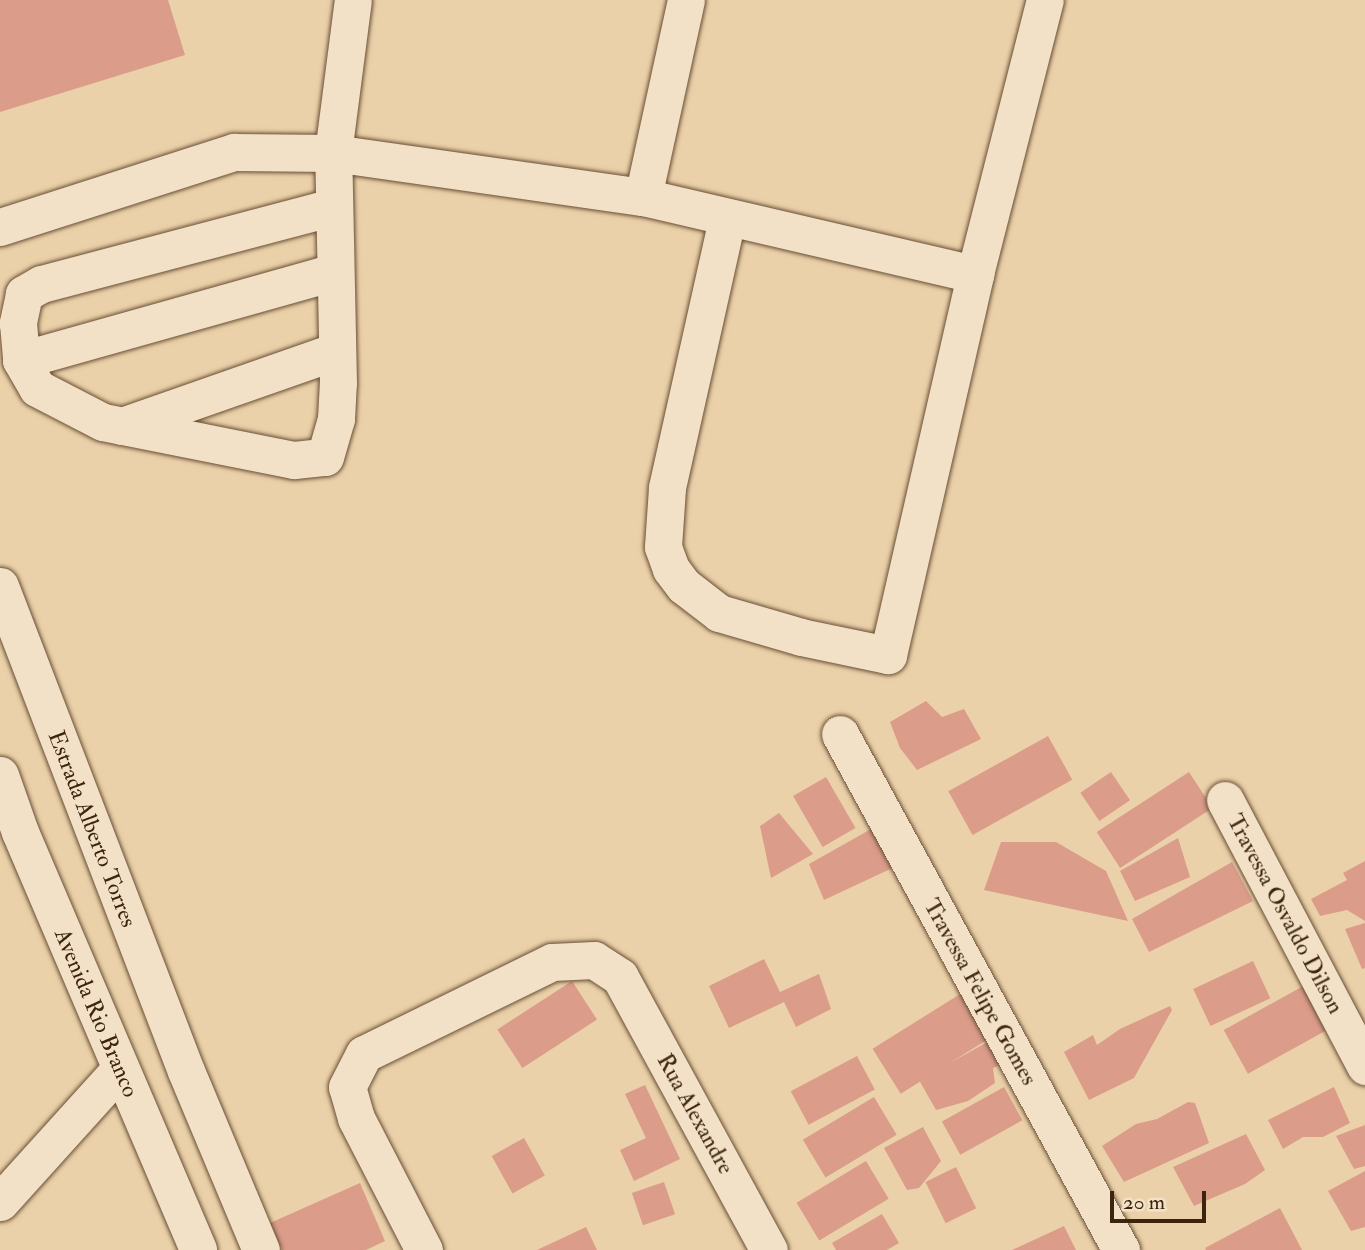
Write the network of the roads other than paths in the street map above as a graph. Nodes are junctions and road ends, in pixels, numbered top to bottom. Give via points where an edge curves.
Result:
1 (353, 0) edge
2 (686, 0) edge
3 (1045, 0) edge
4 (333, 153) junction
5 (643, 197) junction
6 (333, 207) junction
7 (727, 219) junction
8 (0, 227) edge
9 (334, 272) junction
10 (975, 274) junction
11 (336, 351) junction
12 (21, 360) junction
13 (120, 427) junction
14 (0, 586) edge
15 (840, 734) dead end
16 (0, 775) edge
17 (1225, 800) dead end
18 (1365, 1066) edge
19 (120, 1069) junction
20 (0, 1202) edge
21 (198, 1250) edge
22 (261, 1250) edge
23 (424, 1250) edge
24 (769, 1250) edge
25 (1121, 1250) edge

1 - 4 street
2 - 5 street
3 - 10 street
4 - 5 street
4 - 6 street
4 - 8 street via 234,152
5 - 7 street
6 - 9 street
6 - 12 street via 41,285 24,294 18,323
7 - 10 street
7 - 10 street via 667,488 663,547 684,586 719,613 801,637 888,655
9 - 11 street
9 - 12 street
11 - 13 street
11 - 13 street via 336,419 325,457 294,460
12 - 13 street via 37,388 69,408
14 - 22 street, Estrada Alberto Torres via 186,1071
15 - 25 street, Travessa Felipe Gomes
16 - 19 street, Avenida Rio Branco
17 - 18 street, Travessa Osvaldo Dilson
19 - 20 street
19 - 21 street, Avenida Rio Branco
23 - 24 street, Rua Alexandre via 356,1118 347,1087 364,1054 552,961 594,960 620,977

